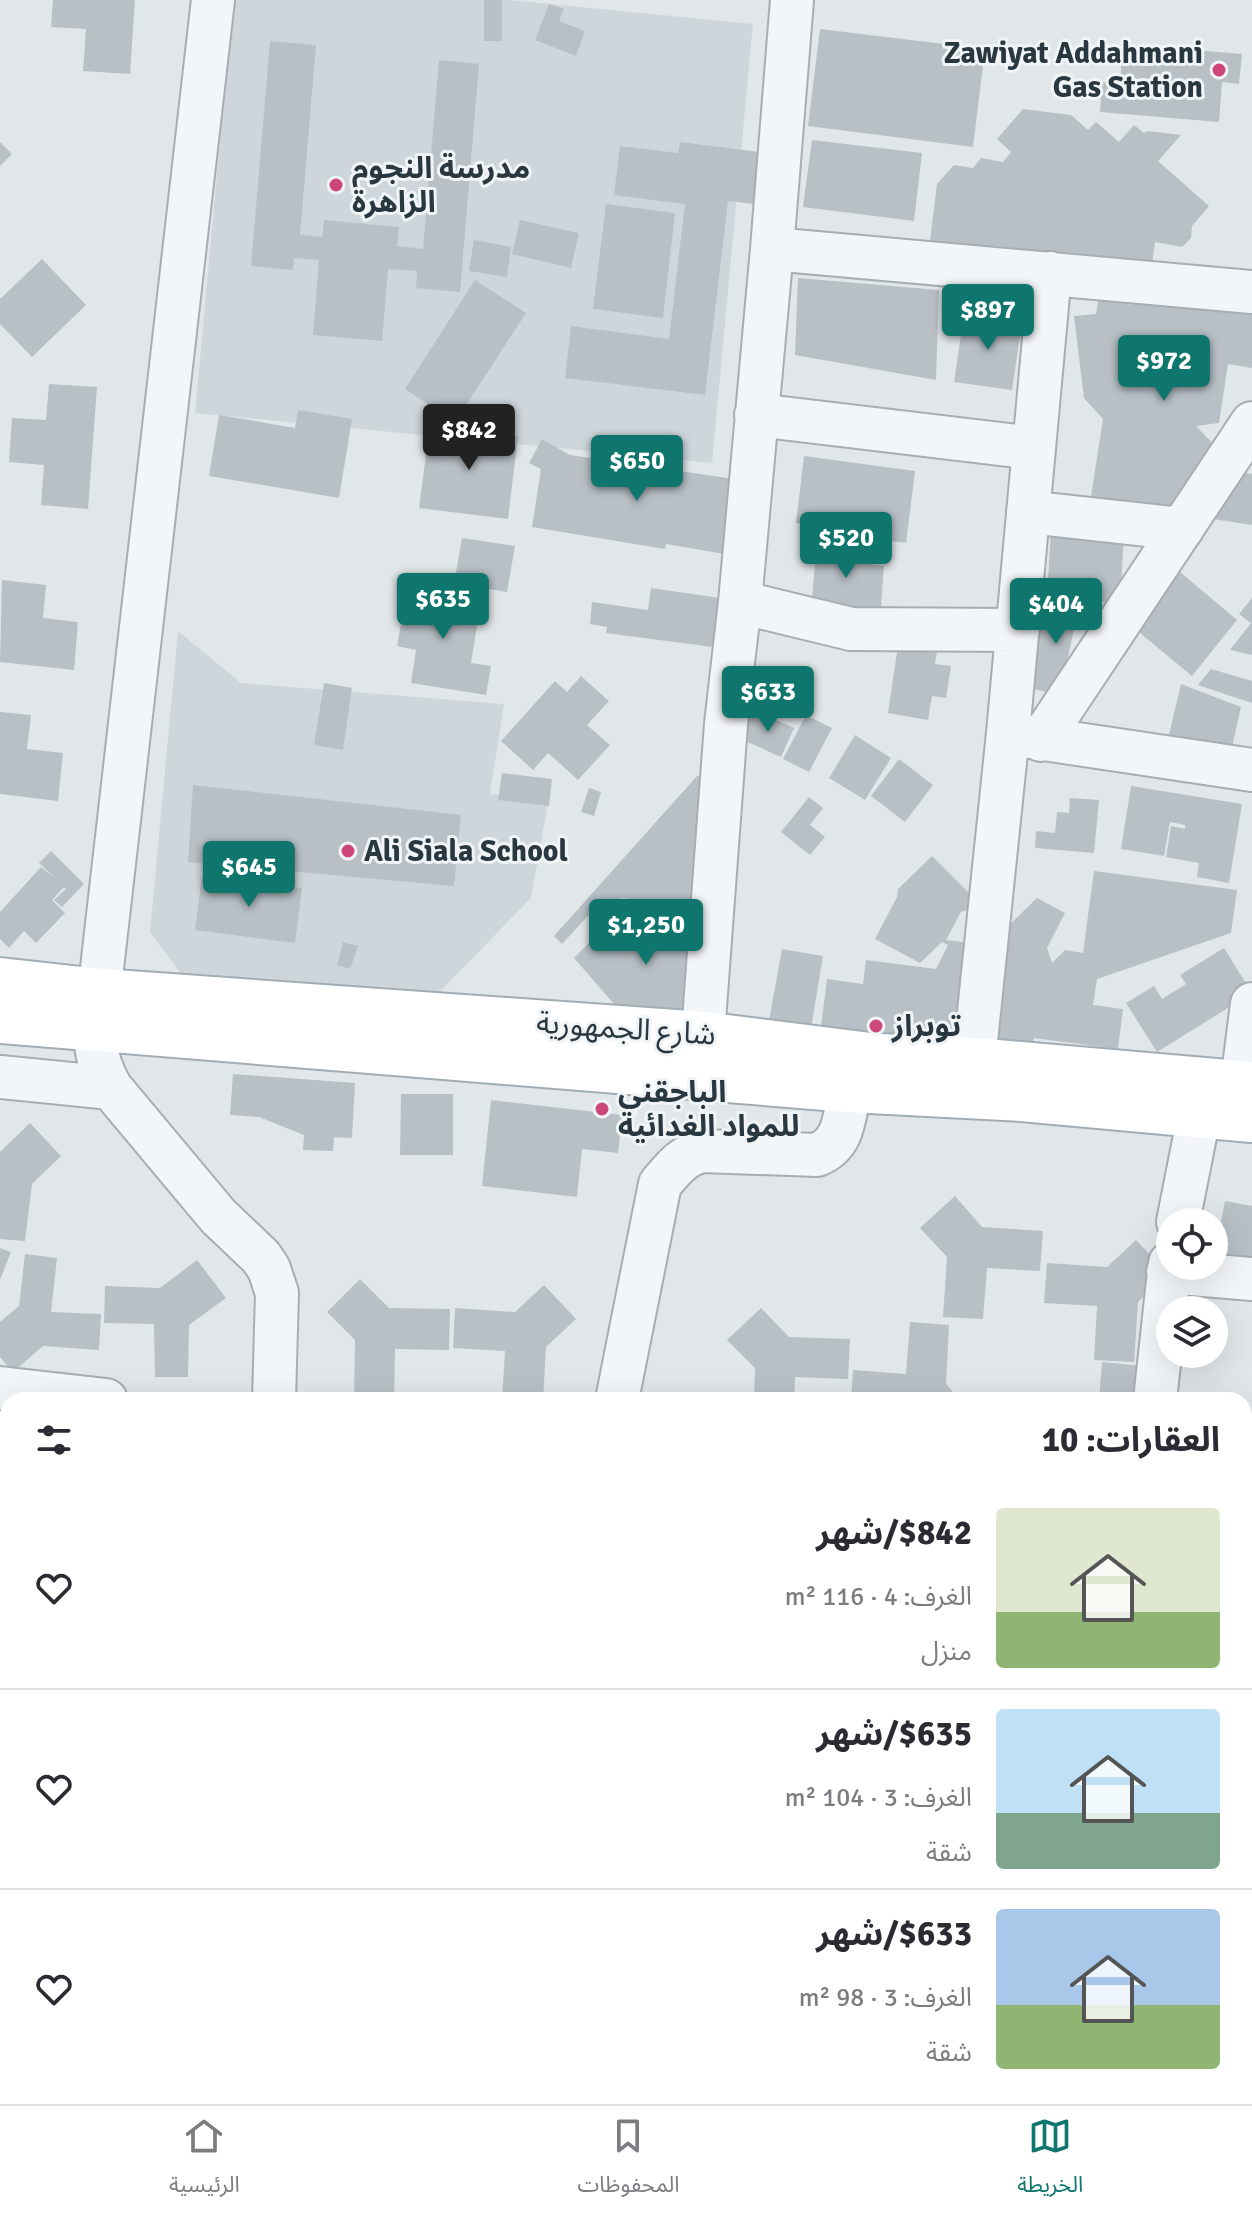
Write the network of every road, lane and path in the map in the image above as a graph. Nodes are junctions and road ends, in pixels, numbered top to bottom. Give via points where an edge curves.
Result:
1 (213, 0) edge
2 (792, 0) edge
3 (772, 249) junction
4 (1050, 273) junction
5 (1252, 292) edge
6 (756, 415) junction
7 (1252, 423) edge
8 (1034, 448) junction
9 (1028, 512) junction
10 (1182, 529) junction
11 (740, 602) junction
12 (1018, 630) junction
13 (1025, 737) junction
14 (1252, 770) edge
15 (0, 980) edge
16 (1252, 1004) edge
17 (97, 1010) junction
18 (0, 1021) edge
19 (703, 1034) junction
20 (974, 1060) junction
21 (0, 1077) edge
22 (111, 1088) junction
23 (850, 1090) junction
24 (1249, 1096) edge
25 (1199, 1116) junction
26 (1181, 1208) edge
27 (1228, 1276) edge
28 (1252, 1279) edge
29 (1168, 1280) edge
30 (0, 1388) edge
31 (35, 1392) edge
32 (274, 1392) edge
33 (619, 1392) edge
34 (1156, 1392) edge

1 - 17 street
2 - 3 street
3 - 4 street
3 - 6 street
4 - 5 street
4 - 8 street
6 - 8 street
6 - 11 street
7 - 10 street
8 - 9 street
9 - 10 street
9 - 12 street
10 - 13 street
11 - 12 street via 851,629
11 - 19 street
12 - 13 street
13 - 14 street
13 - 20 street
15 - 17 main road, شارع الجمهورية
16 - 24 street
17 - 18 main road, شارع الجمهورية
17 - 19 main road, شارع الجمهورية
17 - 22 street via 98,1059
17 - 23 main road, شارع الجمهورية
19 - 20 main road, شارع الجمهورية via 878,1056
20 - 24 main road, شارع الجمهورية
21 - 22 street
22 - 32 street via 269,1269 277,1293
23 - 25 main road, شارع الجمهورية
23 - 33 street via 838,1142 830,1150 817,1155 703,1151 676,1165 660,1184
24 - 25 main road, شارع الجمهورية
25 - 26 street
27 - 28 street
29 - 34 street
30 - 31 street

